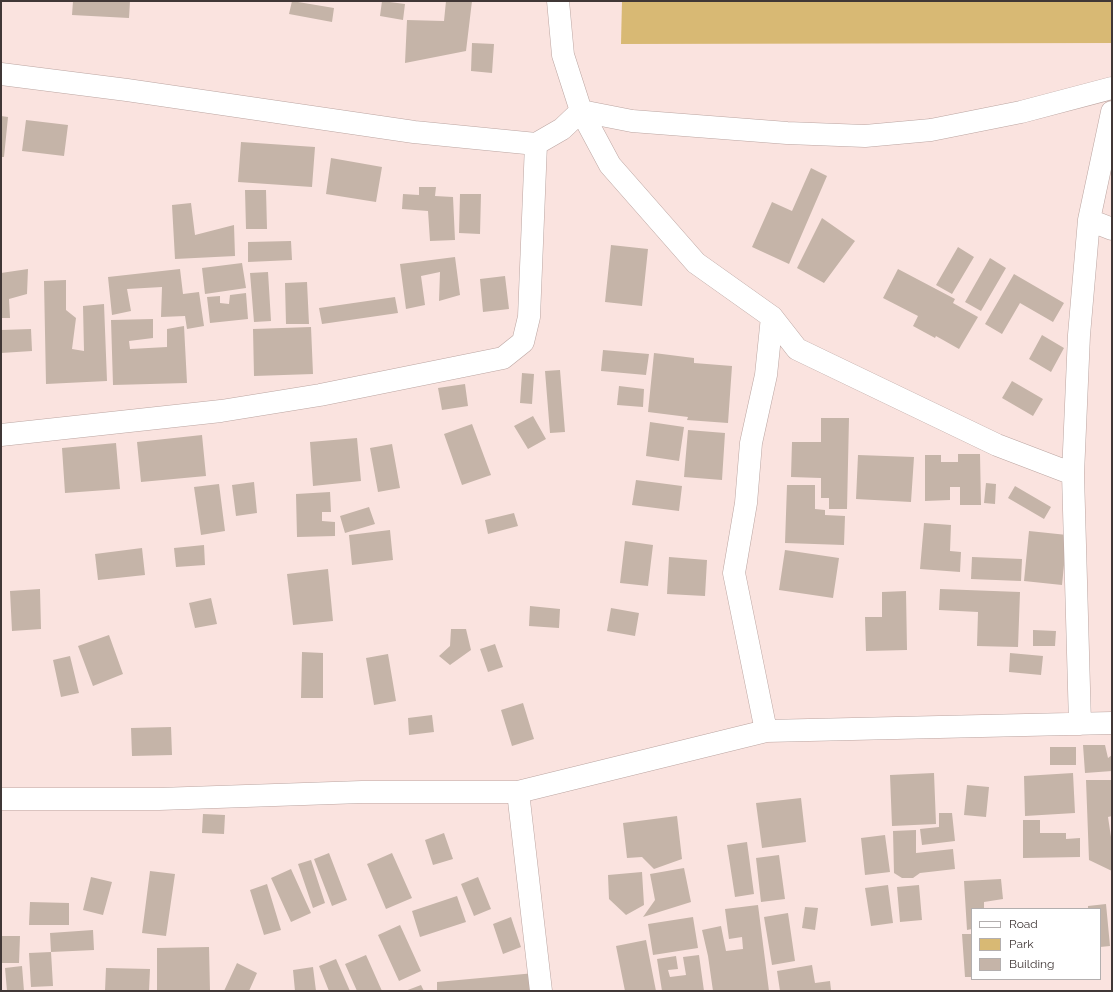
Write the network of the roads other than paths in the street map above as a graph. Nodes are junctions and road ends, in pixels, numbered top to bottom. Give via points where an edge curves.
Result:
1 (558, 1) edge
2 (1, 74) edge
3 (1112, 88) edge
4 (581, 111) junction
5 (1112, 112) edge
6 (536, 144) junction
7 (1089, 220) junction
8 (1112, 229) edge
9 (772, 317) junction
10 (1, 435) edge
11 (1072, 474) junction
12 (1112, 723) edge
13 (1080, 724) junction
14 (766, 730) junction
15 (518, 792) junction
16 (1, 799) edge
17 (541, 991) edge

1 - 4 street via 563,55
2 - 6 street via 414,132
3 - 4 street via 1022,112 931,130 865,136 639,122
4 - 6 street via 562,129
4 - 9 street via 610,165 690,257
5 - 7 street
6 - 10 street via 529,317 523,342 503,358 320,395 221,411
7 - 8 street
7 - 11 street
9 - 11 street via 797,349 997,445
9 - 14 street via 766,375 751,444 746,503 734,573
11 - 13 street
12 - 13 street
13 - 14 street
14 - 15 street
15 - 16 street via 362,792 159,799
15 - 17 street

